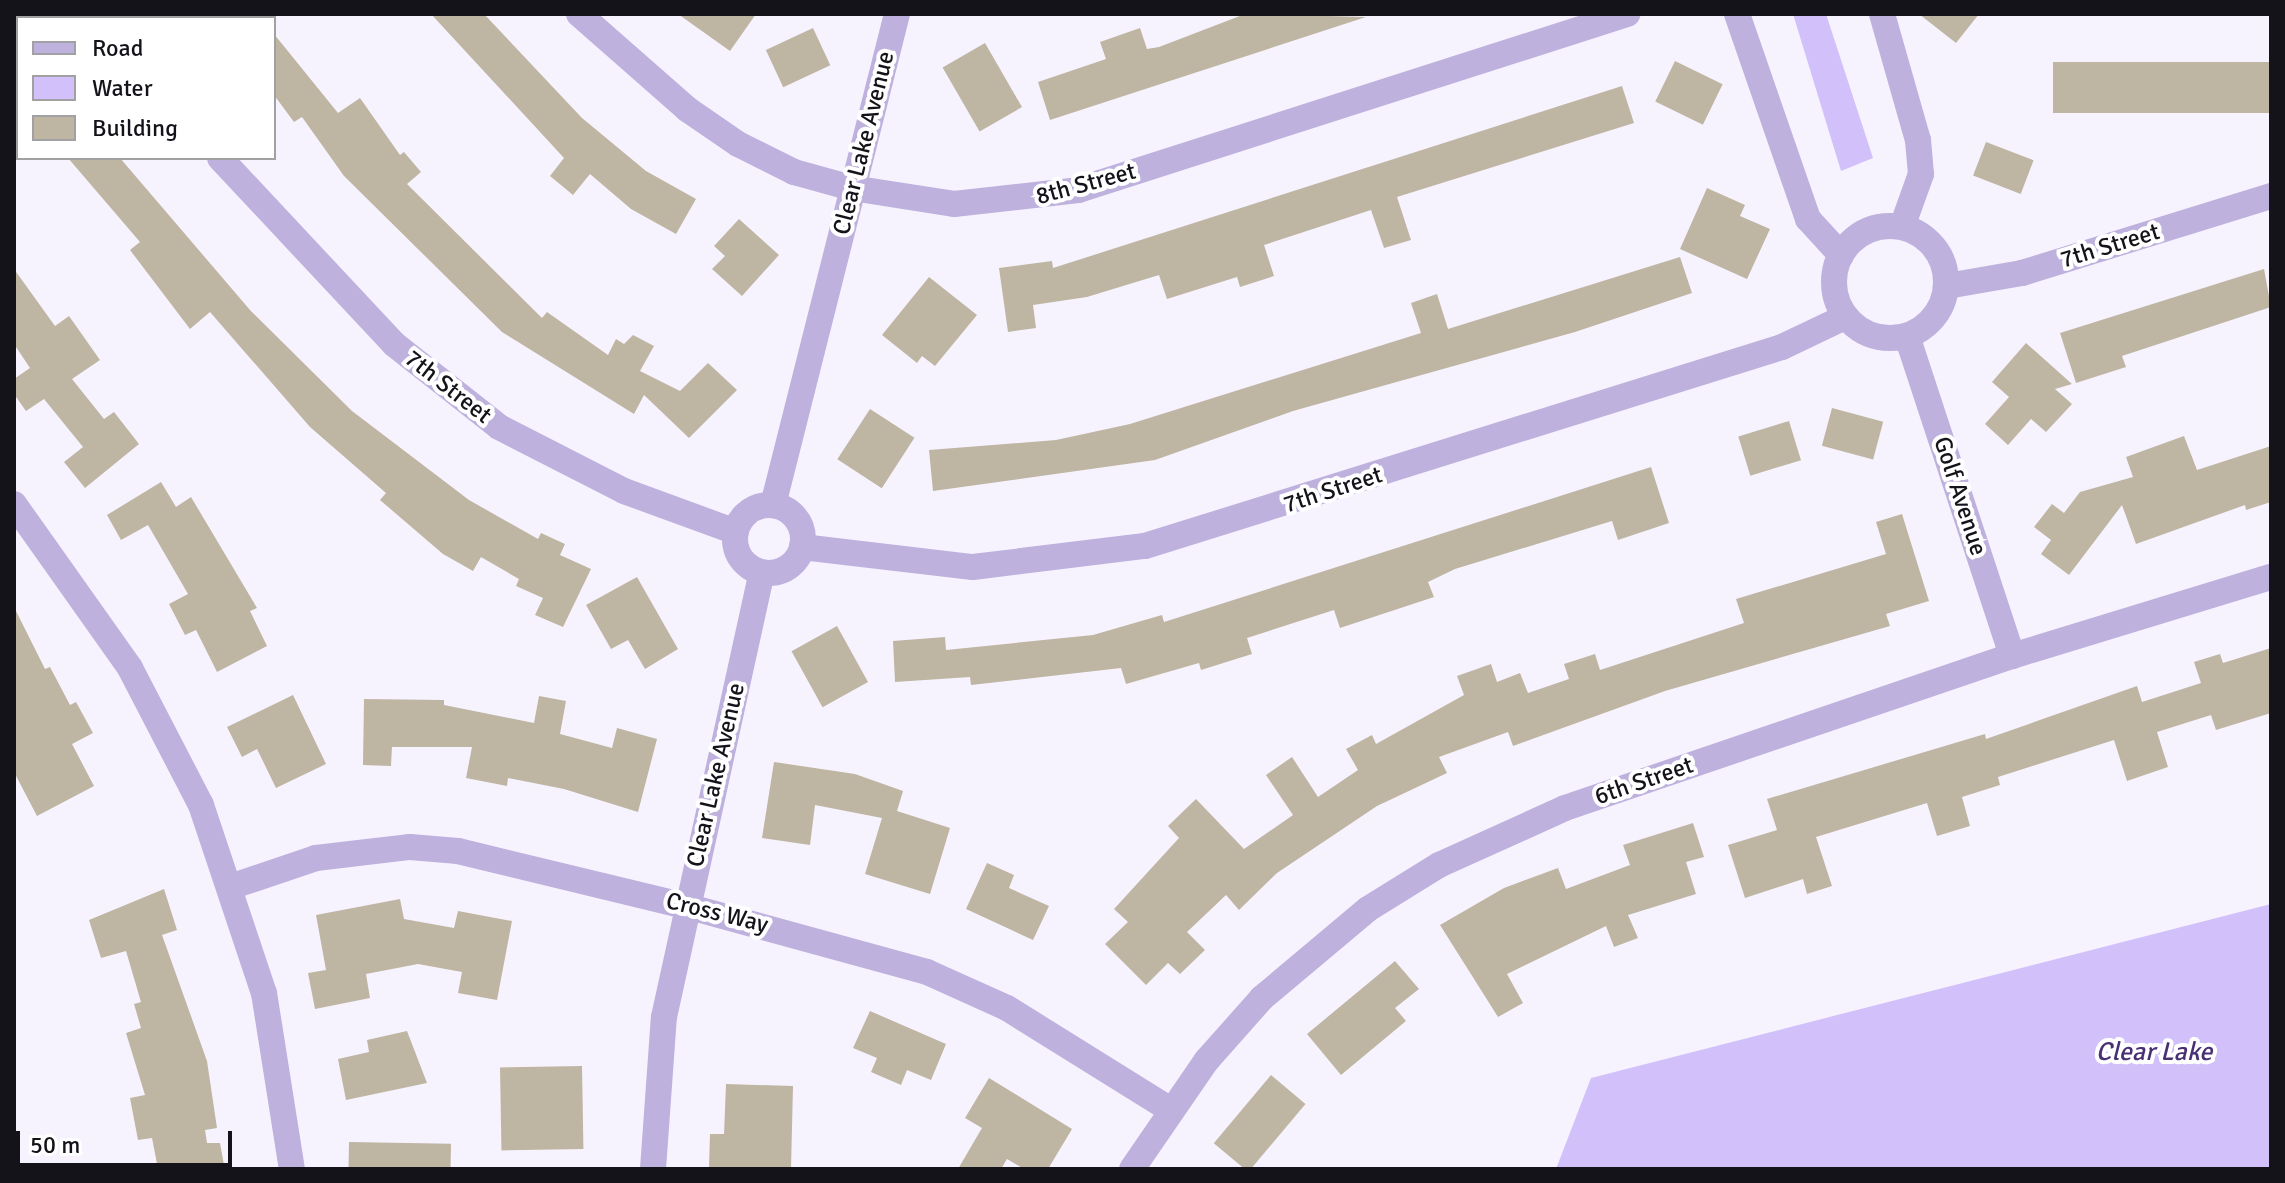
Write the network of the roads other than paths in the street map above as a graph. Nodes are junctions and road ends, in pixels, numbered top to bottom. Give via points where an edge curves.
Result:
1 (579, 14) edge
2 (897, 14) edge
3 (1627, 14) edge
4 (1737, 14) edge
5 (1882, 14) edge
6 (222, 160) edge
7 (852, 188) junction
8 (2271, 196) edge
9 (1902, 227) junction
10 (1841, 255) junction
11 (1947, 286) junction
12 (1845, 317) junction
13 (1907, 336) junction
14 (14, 504) edge
15 (773, 505) junction
16 (736, 532) junction
17 (802, 547) junction
18 (762, 573) junction
19 (2271, 577) edge
20 (2012, 656) junction
21 (233, 886) junction
22 (686, 906) junction
23 (1169, 1109) junction
24 (292, 1169) edge
25 (653, 1169) edge
26 (1132, 1169) edge

1 - 7 street, 8th Street via 687,109 738,144 794,172
2 - 7 street, Clear Lake Avenue
3 - 7 street, 8th Street via 1078,190 954,204
4 - 10 street via 1808,219
5 - 9 street via 1918,140 1921,174
6 - 16 street, 7th Street via 394,344 499,427 624,491
7 - 15 street, Clear Lake Avenue
8 - 11 street, 7th Street via 2022,273
9 - 10 street via 1867,231
9 - 11 street via 1930,242
10 - 12 street via 1834,287
11 - 13 street via 1935,317
12 - 13 street via 1873,336
12 - 17 street, 7th Street via 1782,347 1145,546 973,567
13 - 20 street, Golf Avenue
14 - 21 street via 130,668 178,757
15 - 16 street via 745,515
15 - 17 street via 797,519
16 - 18 street via 744,562
17 - 18 street via 783,571
18 - 22 street, Clear Lake Avenue
19 - 20 street, 6th Street
20 - 23 street, 6th Street via 1565,808 1439,865 1303,960 1207,1060
21 - 22 street, Cross Way via 316,858 410,847 458,851
21 - 24 street via 264,993
22 - 23 street, Cross Way via 927,972 1084,1051
22 - 25 street, Clear Lake Avenue via 664,1017
23 - 26 street, 6th Street

